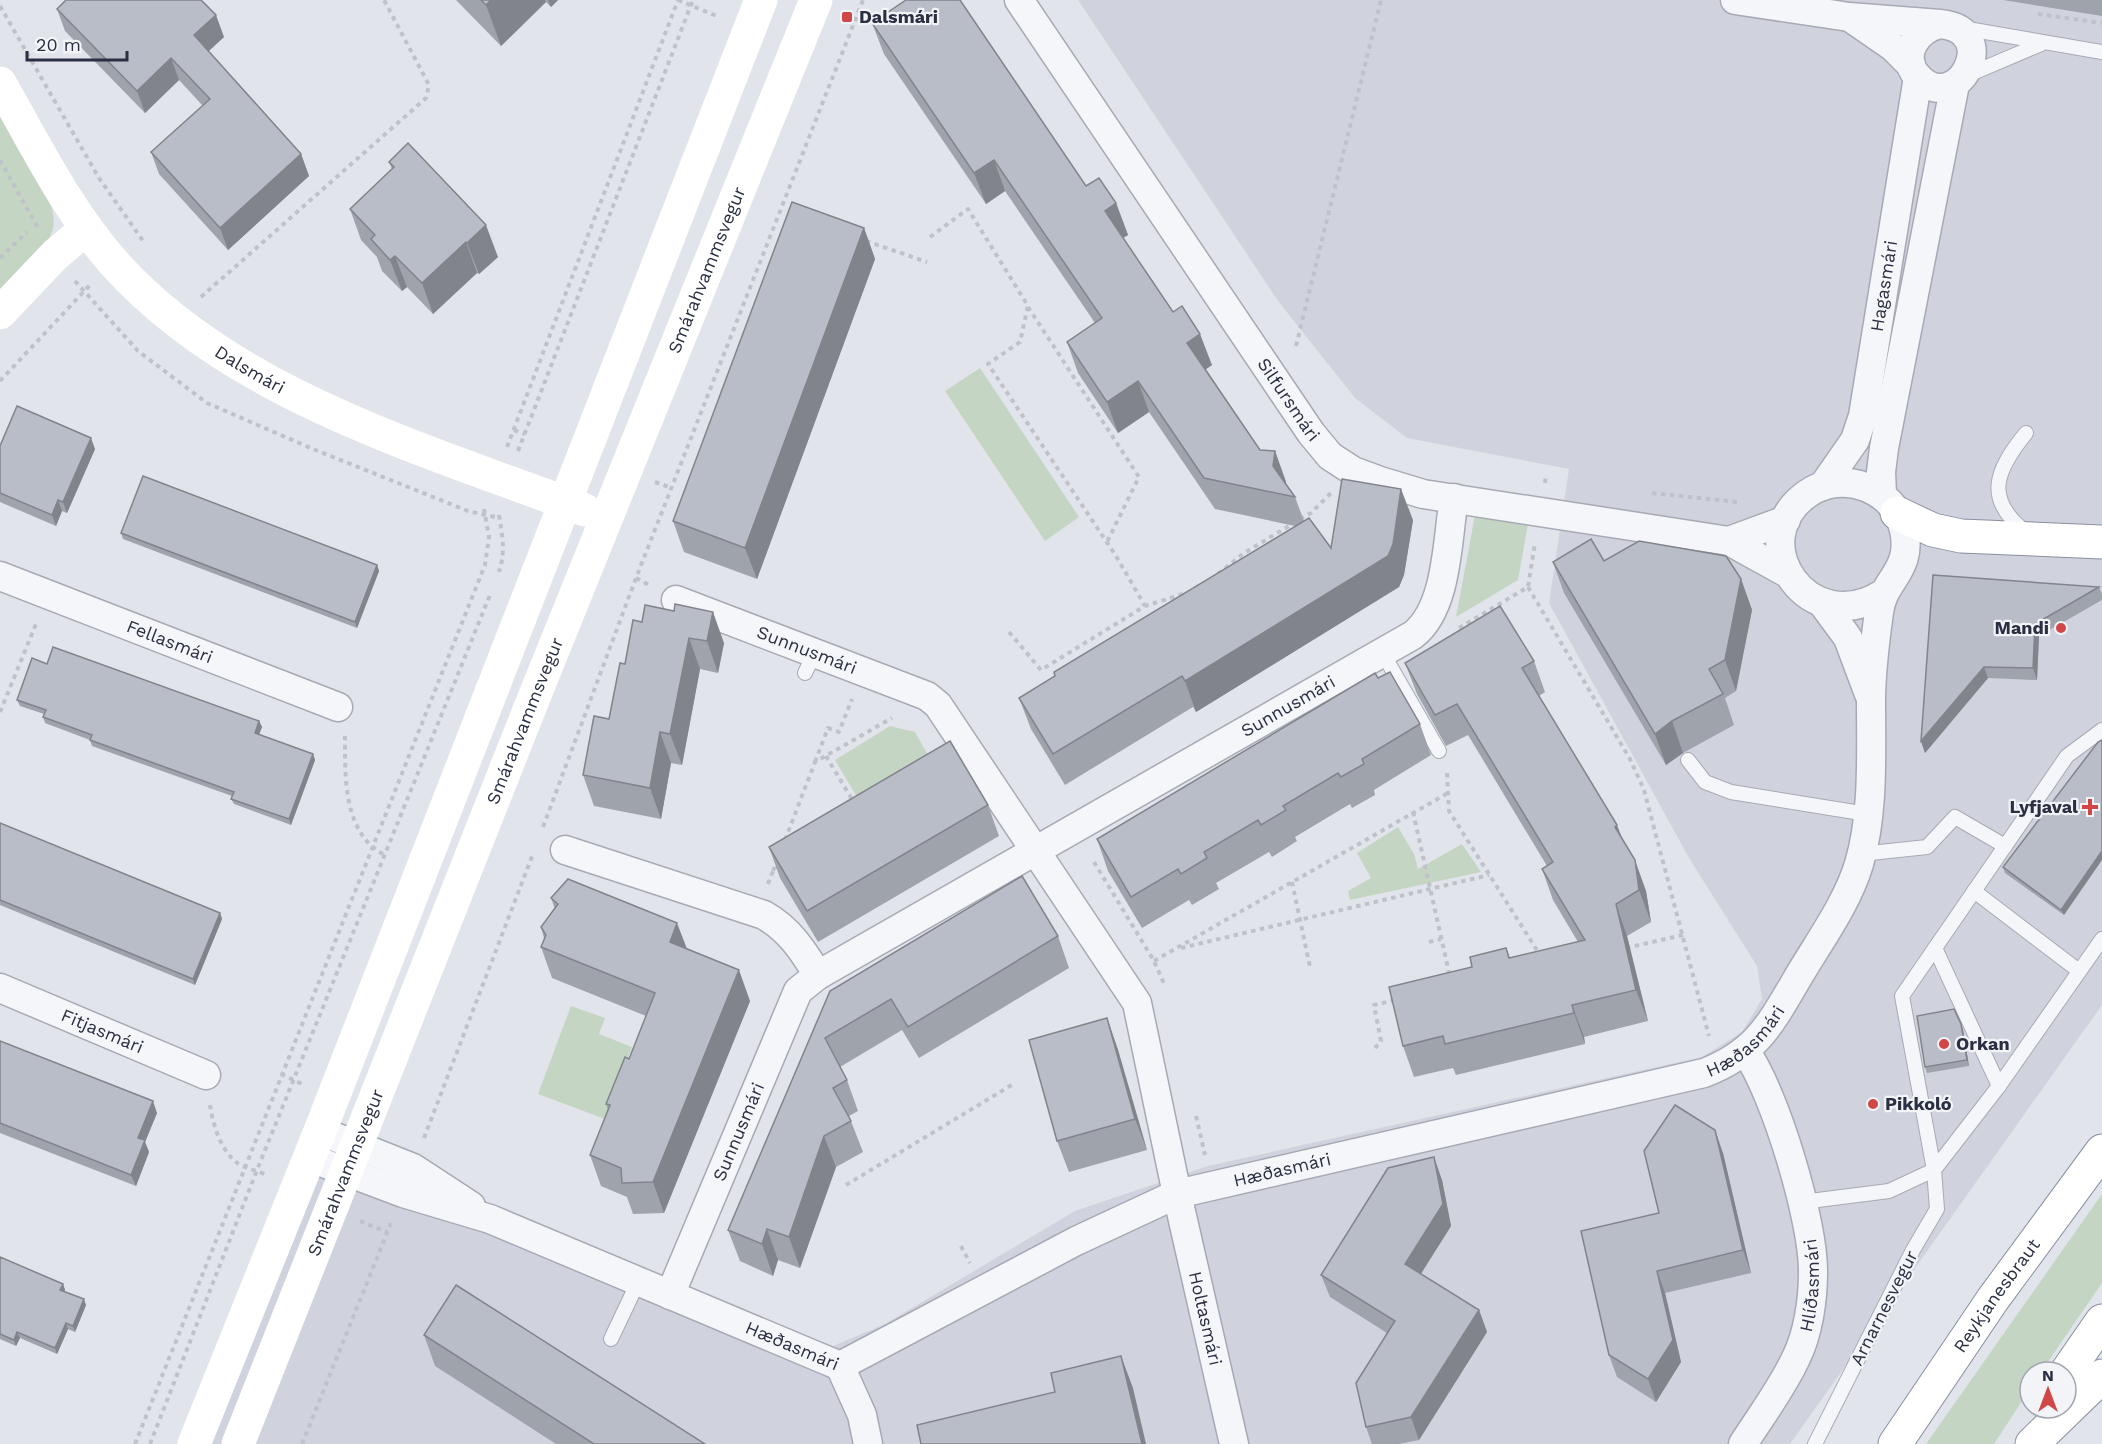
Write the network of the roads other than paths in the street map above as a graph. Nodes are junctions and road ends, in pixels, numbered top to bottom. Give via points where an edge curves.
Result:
1 (761, 0) edge
2 (816, 0) edge
3 (1018, 0) edge
4 (1735, 0) edge
5 (1849, 16) junction
6 (1946, 25) junction
7 (2043, 44) junction
8 (2102, 52) edge
9 (1915, 71) junction
10 (1959, 81) junction
11 (0, 83) edge
12 (87, 228) junction
13 (0, 313) edge
14 (2026, 433) dead end
15 (1822, 486) junction
16 (1454, 498) junction
17 (564, 502) junction
18 (1889, 504) junction
19 (606, 518) junction
20 (1786, 520) junction
21 (2034, 539) junction
22 (1729, 541) junction
23 (2102, 542) edge
24 (1787, 573) junction
25 (0, 576) edge
26 (1884, 593) junction
27 (676, 600) dead end
28 (1823, 604) junction
29 (1382, 652) junction
30 (1871, 698) junction
31 (338, 707) road end
32 (2102, 730) edge
33 (1439, 751) edge
34 (1688, 760) dead end
35 (1867, 814) junction
36 (2005, 846) junction
37 (564, 850) dead end
38 (1036, 850) junction
39 (1861, 854) junction
40 (1974, 891) junction
41 (2102, 939) edge
42 (1935, 948) junction
43 (2079, 971) junction
44 (818, 975) junction
45 (0, 988) edge
46 (1746, 1052) junction
47 (206, 1075) road end
48 (1999, 1086) junction
49 (315, 1145) junction
50 (2102, 1150) edge
51 (352, 1160) junction
52 (1934, 1170) junction
53 (1177, 1194) junction
54 (1802, 1202) junction
55 (638, 1282) junction
56 (670, 1295) junction
57 (2102, 1321) edge
58 (611, 1339) dead end
59 (2075, 1360) edge
60 (840, 1366) junction
61 (2102, 1376) edge
62 (2034, 1420) edge
63 (194, 1444) edge
64 (238, 1444) edge
65 (868, 1444) edge
66 (1234, 1444) edge
67 (1743, 1444) edge
68 (1815, 1444) edge
69 (1895, 1444) edge
70 (2018, 1444) edge
71 (2032, 1444) edge

1 - 17 main road
2 - 19 main road, Smárahvammsvegur
3 - 16 street, Silfursmári via 1330,456 1371,478 1423,494
4 - 5 street
5 - 6 street
5 - 9 street via 1893,47
6 - 7 lane
6 - 9 street, Hagasmári via 1930,26 1916,38 1911,46
6 - 10 street, Hagasmári via 1961,32 1972,49 1972,60
7 - 8 lane
7 - 10 lane via 1994,62
9 - 10 street via 1936,87
9 - 15 street, Hagasmári via 1863,416 1855,441
10 - 18 street, Hagasmári via 1884,448 1881,472
11 - 12 main road, Dalsmári
12 - 13 main road via 55,255
12 - 17 main road, Dalsmári via 115,264 160,308 214,350 281,389
14 - 21 lane via 2009,454 1998,482 1999,501 2010,520
15 - 18 street via 1853,483
15 - 20 street, Hagasmári via 1801,500
16 - 22 street, Silfursmári
16 - 29 street, Sunnusmári via 1433,612 1420,629
17 - 19 main road, Dalsmári
17 - 49 main road
18 - 21 main road via 1933,530 1961,536
18 - 26 street, Hagasmári via 1904,529 1906,546 1903,564
19 - 51 main road, Smárahvammsvegur
20 - 22 street, Silfursmári
20 - 24 street via 1781,537
21 - 23 main road
22 - 24 street, Silfursmári
24 - 28 street via 1802,592
25 - 31 street, Fellasmári
26 - 28 street via 1855,606
26 - 30 street, Hæðasmári
27 - 38 street, Sunnusmári via 809,663 927,696 938,705
28 - 30 street, Hæðasmári via 1848,638
29 - 33 lane
29 - 38 street, Sunnusmári
30 - 35 street, Hæðasmári
32 - 36 lane, Arnarnesvegur via 2067,756
34 - 35 lane via 1705,782 1731,792
35 - 39 street, Hæðasmári
36 - 39 lane via 1956,817 1927,846
36 - 40 lane, Arnarnesvegur
37 - 44 street via 758,913 779,924 796,941
38 - 44 street, Sunnusmári
38 - 53 street, Sunnusmári via 1137,1003
39 - 46 street, Hæðasmári via 1845,896 1771,1023
40 - 42 lane, Arnarnesvegur
40 - 43 lane
41 - 43 lane
42 - 48 lane
42 - 52 lane, Arnarnesvegur via 1902,996
43 - 48 lane
44 - 56 street, Sunnusmári via 798,991
45 - 47 street, Fitjasmári
46 - 53 street, Hæðasmári via 1704,1072
46 - 54 street, Hlíðasmári via 1768,1093
48 - 52 lane
49 - 51 street, Hæðasmári
49 - 63 main road
50 - 69 main road, Reykjanesbraut via 1993,1299
51 - 55 street, Hæðasmári via 413,1168 490,1219
51 - 64 main road, Smárahvammsvegur
52 - 54 lane via 1888,1191
52 - 68 lane, Arnarnesvegur via 1937,1209 1912,1250
53 - 60 street, Hæðasmári via 1076,1241
53 - 66 street, Holtasmári
54 - 67 street, Hlíðasmári via 1813,1272 1808,1319 1797,1357
55 - 56 street, Hæðasmári
55 - 58 lane
56 - 60 street, Hæðasmári
57 - 59 main road
60 - 65 street via 862,1415
61 - 71 main road
62 - 70 main road

